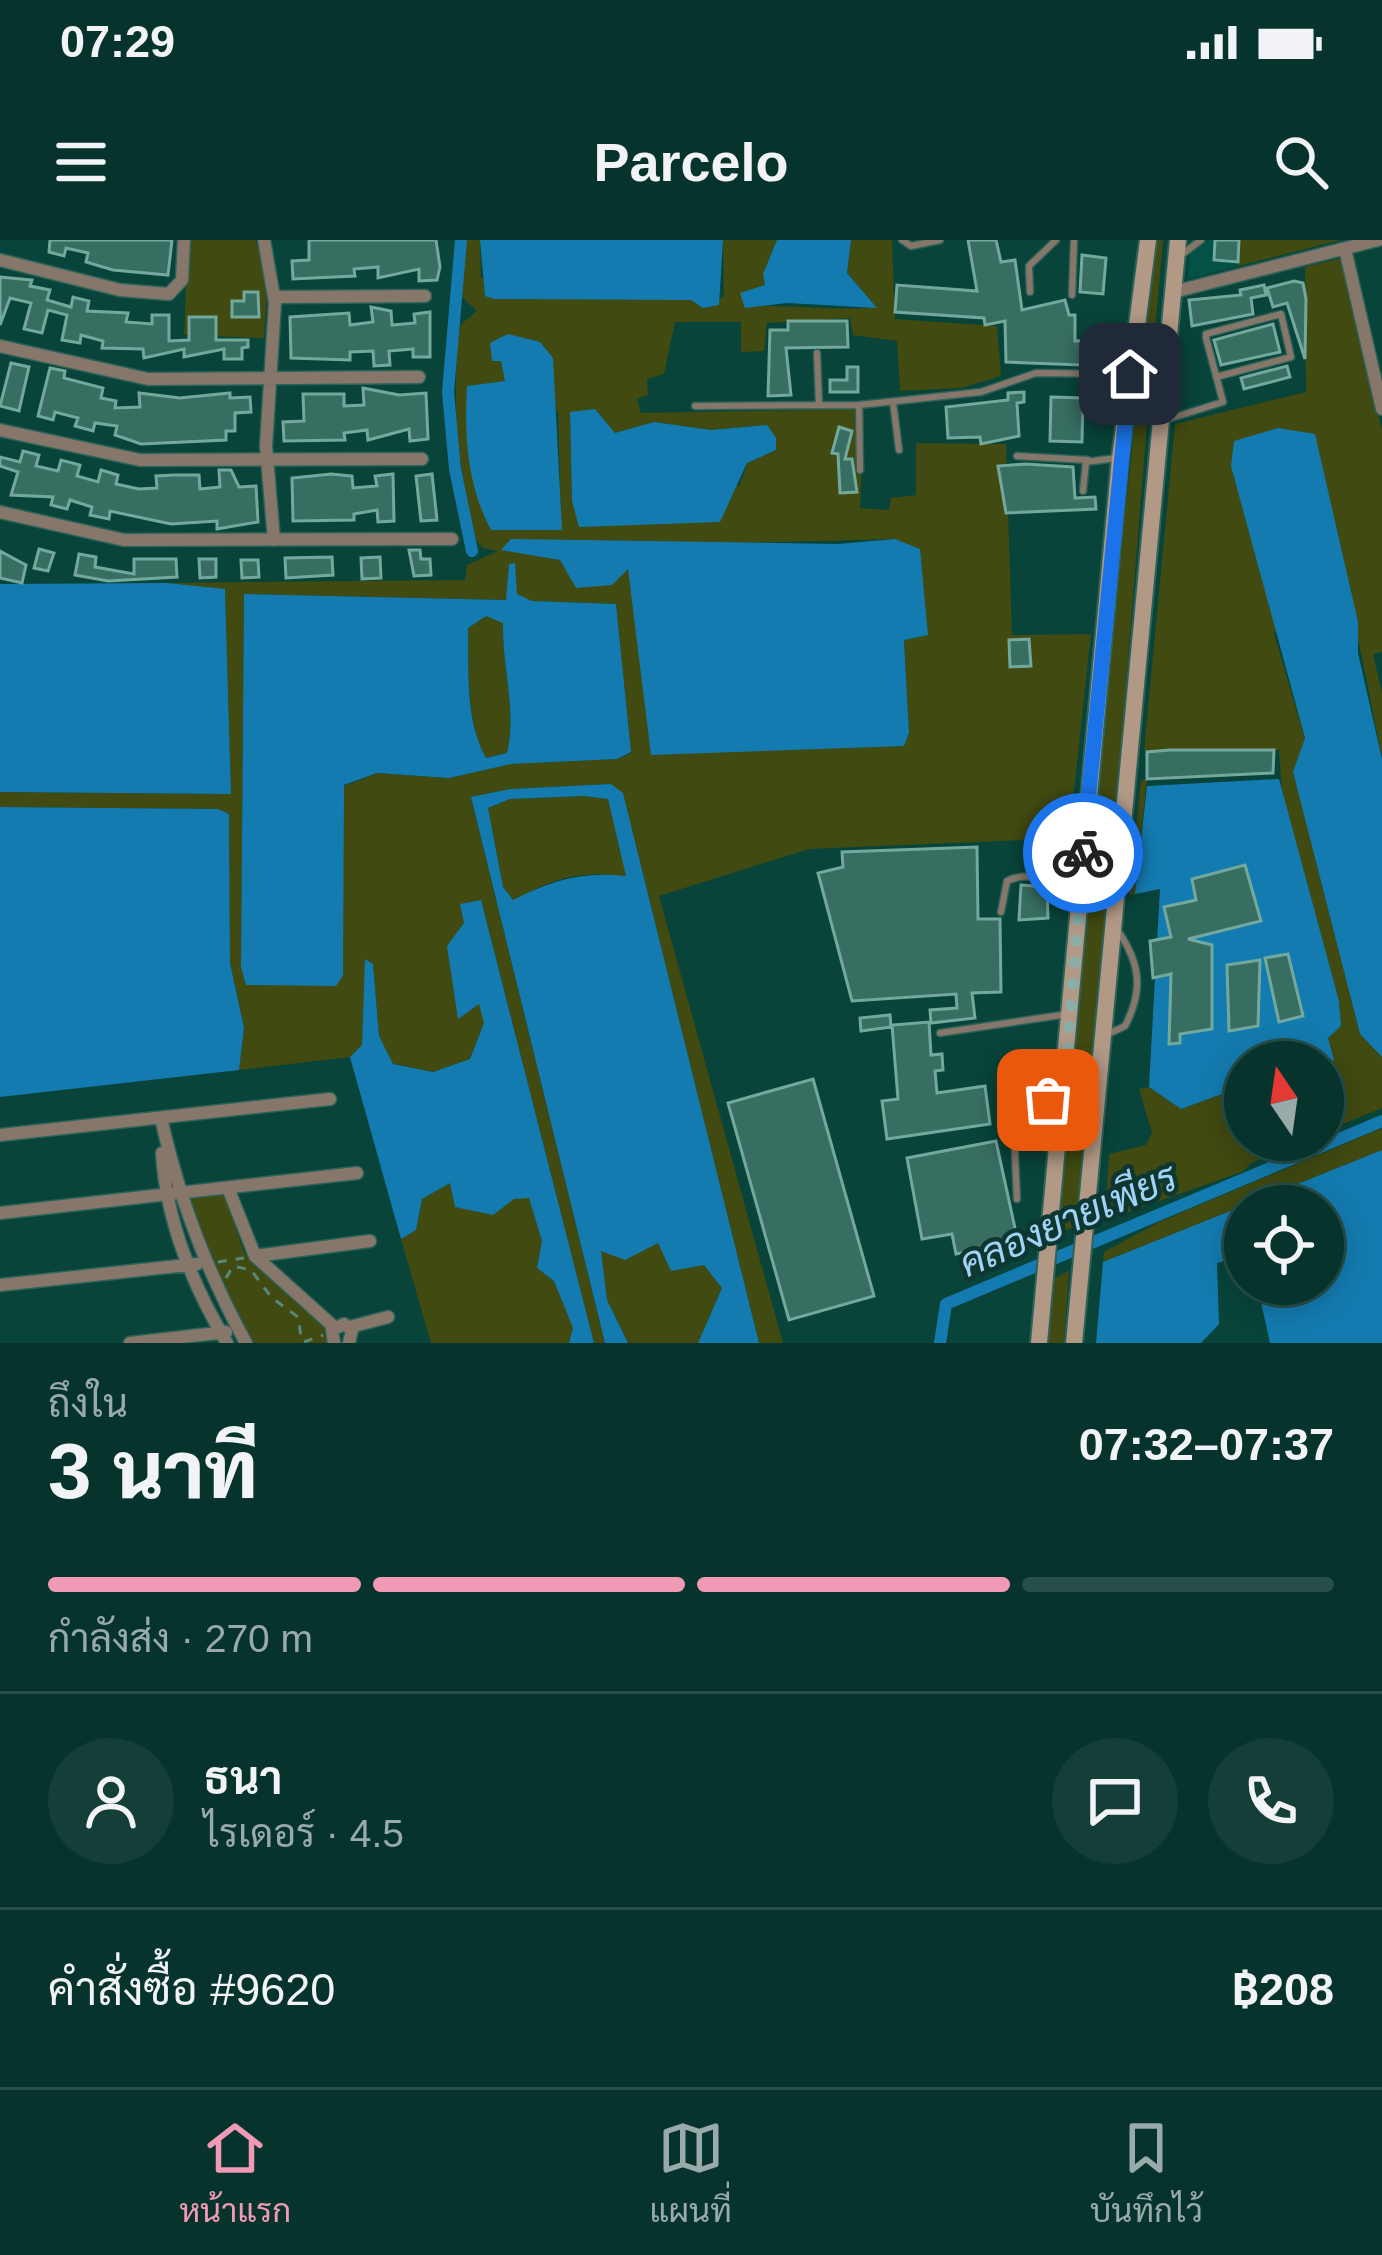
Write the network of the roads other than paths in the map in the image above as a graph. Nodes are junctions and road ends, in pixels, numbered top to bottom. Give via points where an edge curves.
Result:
1 (184, 240) edge
2 (264, 240) edge
3 (902, 240) edge
4 (940, 240) edge
5 (1055, 240) edge
6 (1074, 240) edge
7 (1148, 240) edge
8 (1201, 240) edge
9 (1378, 240) edge
10 (1174, 246) edge
11 (1345, 249) junction
12 (0, 260) edge
13 (1030, 292) dead end
14 (1173, 292) junction
15 (424, 296) dead end
16 (1072, 296) dead end
17 (274, 297) junction
18 (0, 346) edge
19 (817, 352) dead end
20 (1130, 374) junction
21 (419, 377) dead end
22 (1216, 377) junction
23 (270, 378) junction
24 (892, 401) junction
25 (819, 405) junction
26 (859, 405) junction
27 (695, 406) dead end
28 (1382, 409) edge
29 (1161, 421) junction
30 (0, 430) edge
31 (899, 450) dead end
32 (1017, 457) dead end
33 (267, 458) junction
34 (422, 458) dead end
35 (1120, 458) junction
36 (1158, 459) junction
37 (1088, 460) junction
38 (860, 470) dead end
39 (1083, 491) dead end
40 (0, 512) edge
41 (452, 539) dead end
42 (274, 540) junction
43 (1079, 890) junction
44 (1001, 912) dead end
45 (1116, 928) junction
46 (1072, 1014) junction
47 (940, 1033) dead end
48 (1106, 1035) junction
49 (1064, 1097) junction
50 (330, 1099) dead end
51 (160, 1118) junction
52 (0, 1135) edge
53 (357, 1173) dead end
54 (228, 1188) junction
55 (171, 1193) junction
56 (1017, 1199) dead end
57 (0, 1213) edge
58 (370, 1241) dead end
59 (255, 1256) junction
60 (204, 1263) junction
61 (189, 1264) junction
62 (0, 1285) edge
63 (388, 1317) dead end
64 (333, 1335) edge
65 (243, 1337) edge
66 (224, 1338) edge
67 (351, 1339) edge
68 (130, 1343) edge
69 (1039, 1343) edge
70 (1074, 1343) edge

1 - 12 street via 182,280 170,293 120,290
2 - 17 street
3 - 4 lane
5 - 13 lane via 1029,266
6 - 16 lane
7 - 20 main road
8 - 10 lane
9 - 11 street
10 - 14 main road
10 - 36 main road via 1152,410
11 - 14 street
11 - 28 street
14 - 29 main road
15 - 17 street
17 - 23 street
18 - 23 street via 134,378
19 - 25 lane
20 - 24 lane via 1036,374 981,392
20 - 35 main road
21 - 23 street
22 - 22 lane via 1206,334 1281,314 1292,357
22 - 29 lane via 1221,405
23 - 33 street
24 - 26 lane
24 - 31 lane
25 - 26 lane
25 - 27 lane
26 - 38 lane
29 - 36 main road
30 - 33 street via 122,459
32 - 37 lane
33 - 34 street
33 - 42 street
35 - 37 lane
35 - 43 main road
36 - 45 main road
37 - 39 lane
40 - 42 street via 111,539
41 - 42 street
43 - 44 lane via 1013,878
43 - 46 main road
45 - 48 main road
45 - 48 lane via 1137,962 1138,988 1125,1026
46 - 47 lane
46 - 49 main road
48 - 70 main road
49 - 56 lane via 1012,1110
49 - 69 main road
50 - 51 street
51 - 52 street
51 - 55 street
53 - 54 street
54 - 55 street
54 - 59 street
55 - 57 street
55 - 60 street
55 - 61 street
58 - 59 street
59 - 64 street
60 - 61 street
60 - 65 street
61 - 62 street
61 - 66 street
63 - 67 street
64 - 67 street
65 - 66 street
66 - 68 street

